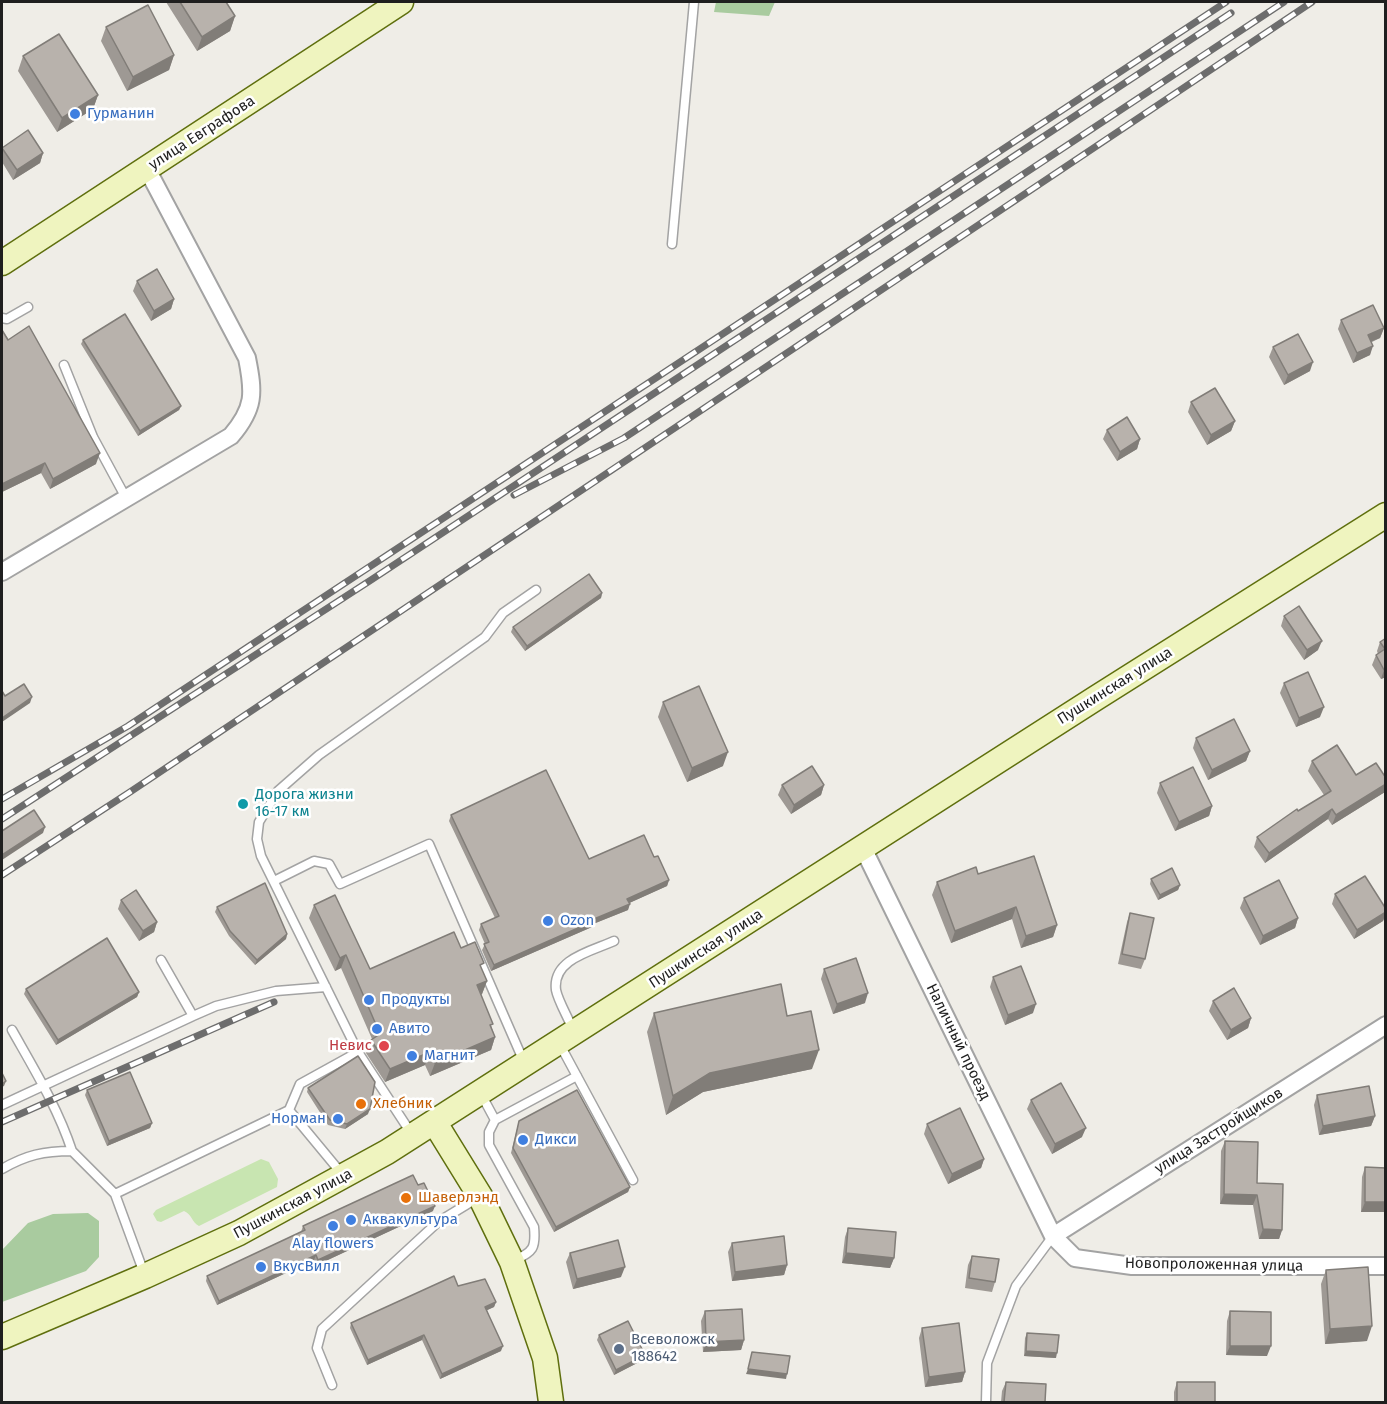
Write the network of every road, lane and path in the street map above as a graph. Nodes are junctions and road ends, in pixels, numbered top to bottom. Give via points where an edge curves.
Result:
1 (401, 2) edge
2 (694, 2) edge
3 (147, 169) junction
4 (672, 244) dead end
5 (2, 263) edge
6 (28, 307) dead end
7 (2, 318) edge
8 (64, 365) dead end
9 (126, 498) junction
10 (1386, 515) edge
11 (2, 572) edge
12 (536, 590) dead end
13 (863, 848) junction
14 (274, 881) junction
15 (614, 941) dead end
16 (161, 960) dead end
17 (326, 987) junction
18 (193, 1016) junction
19 (1386, 1025) edge
20 (12, 1030) dead end
21 (567, 1038) junction
22 (358, 1052) junction
23 (526, 1065) junction
24 (577, 1076) junction
25 (44, 1085) junction
26 (481, 1094) junction
27 (2, 1105) edge
28 (289, 1110) junction
29 (495, 1120) junction
30 (435, 1123) junction
31 (413, 1136) junction
32 (72, 1151) junction
33 (2, 1169) edge
34 (344, 1177) junction
35 (633, 1180) dead end
36 (115, 1194) junction
37 (480, 1196) junction
38 (1053, 1236) junction
39 (512, 1262) junction
40 (1386, 1266) edge
41 (145, 1276) junction
42 (2, 1336) edge
43 (332, 1385) dead end
44 (551, 1402) edge
45 (986, 1402) edge

1 - 3 street, улица Евграфова
2 - 4 lane
3 - 5 street, улица Евграфова
3 - 9 street via 247,358 251,399 245,420 231,436
6 - 7 lane
8 - 9 lane via 93,437
9 - 11 street
10 - 13 street, Пушкинская улица
12 - 14 lane via 502,614 484,637 319,754 278,791 259,822 257,839
13 - 21 street, Пушкинская улица
13 - 38 street, Наличный проезд
14 - 17 lane
14 - 23 lane via 314,861 329,864 340,884 429,844
15 - 21 lane via 567,962 558,974 556,990
16 - 18 lane
17 - 18 lane via 276,991
17 - 22 lane
18 - 25 lane
19 - 38 street, улица Застройщиков
20 - 25 lane
21 - 23 street, Пушкинская улица
21 - 24 lane
22 - 28 lane via 300,1084
22 - 31 lane
23 - 26 street, Пушкинская улица
24 - 29 lane
24 - 35 lane
25 - 27 lane
25 - 32 lane
26 - 29 lane
26 - 30 street, Пушкинская улица
28 - 34 lane
28 - 36 lane
29 - 39 lane via 489,1132 489,1145 534,1227 536,1242 529,1254
30 - 31 street, Пушкинская улица
30 - 37 street
31 - 34 street, Пушкинская улица
32 - 33 lane via 46,1151
32 - 36 lane
34 - 41 street, Пушкинская улица via 239,1233
36 - 41 lane
37 - 39 street
37 - 43 lane via 438,1222 322,1329 317,1348
38 - 40 street, Новопроложенная улица via 1075,1258 1132,1266
38 - 45 lane via 1016,1286 987,1363
39 - 44 street via 545,1358
41 - 42 street, Пушкинская улица

